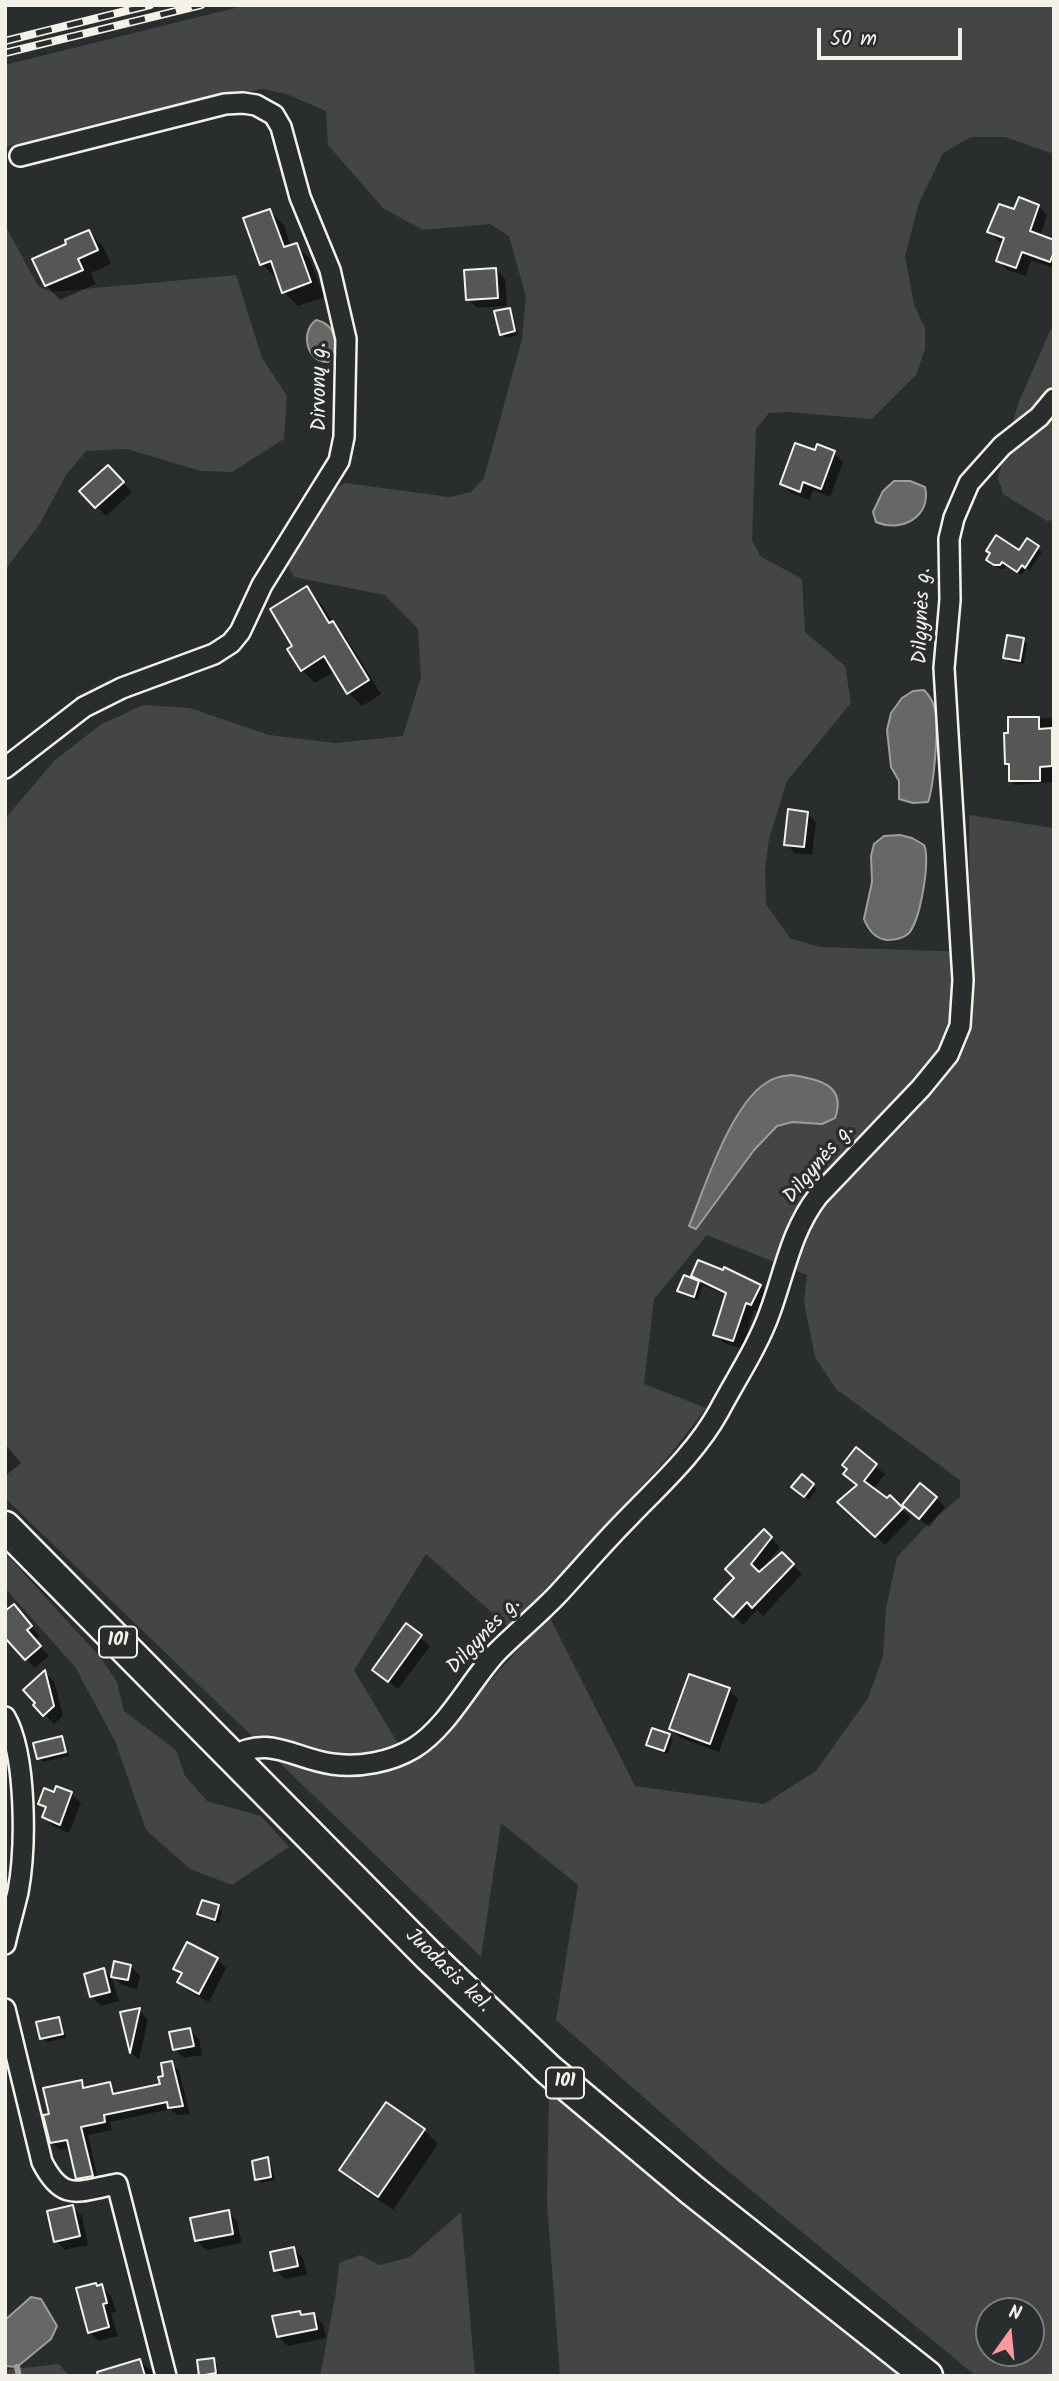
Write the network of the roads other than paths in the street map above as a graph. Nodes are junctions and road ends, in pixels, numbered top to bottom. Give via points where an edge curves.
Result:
1 (20, 156) dead end
2 (1054, 399) edge
3 (5, 768) edge
4 (5, 1527) edge
5 (5, 1717) edge
6 (231, 1757) junction
7 (5, 1944) edge
8 (5, 2009) edge
9 (166, 2376) edge
10 (927, 2376) edge

1 - 3 street, Dirvonų g. via 225,104 256,105 275,115 300,197 330,270 346,339 346,391 339,461 231,643 84,706
2 - 6 street, Dilgynės g. via 969,483 949,539 944,668 963,980 960,1026 948,1055 804,1214 755,1345 717,1414 678,1467 497,1653 433,1732 395,1758 366,1763 333,1764 264,1746 246,1748
4 - 6 main road, Juodasis kel. / 101
5 - 7 street via 17,1748 22,1813 18,1891
6 - 10 main road, Juodasis kel. / 101 via 549,2070
8 - 9 street via 42,2162 51,2180 59,2188 76,2192 117,2183

